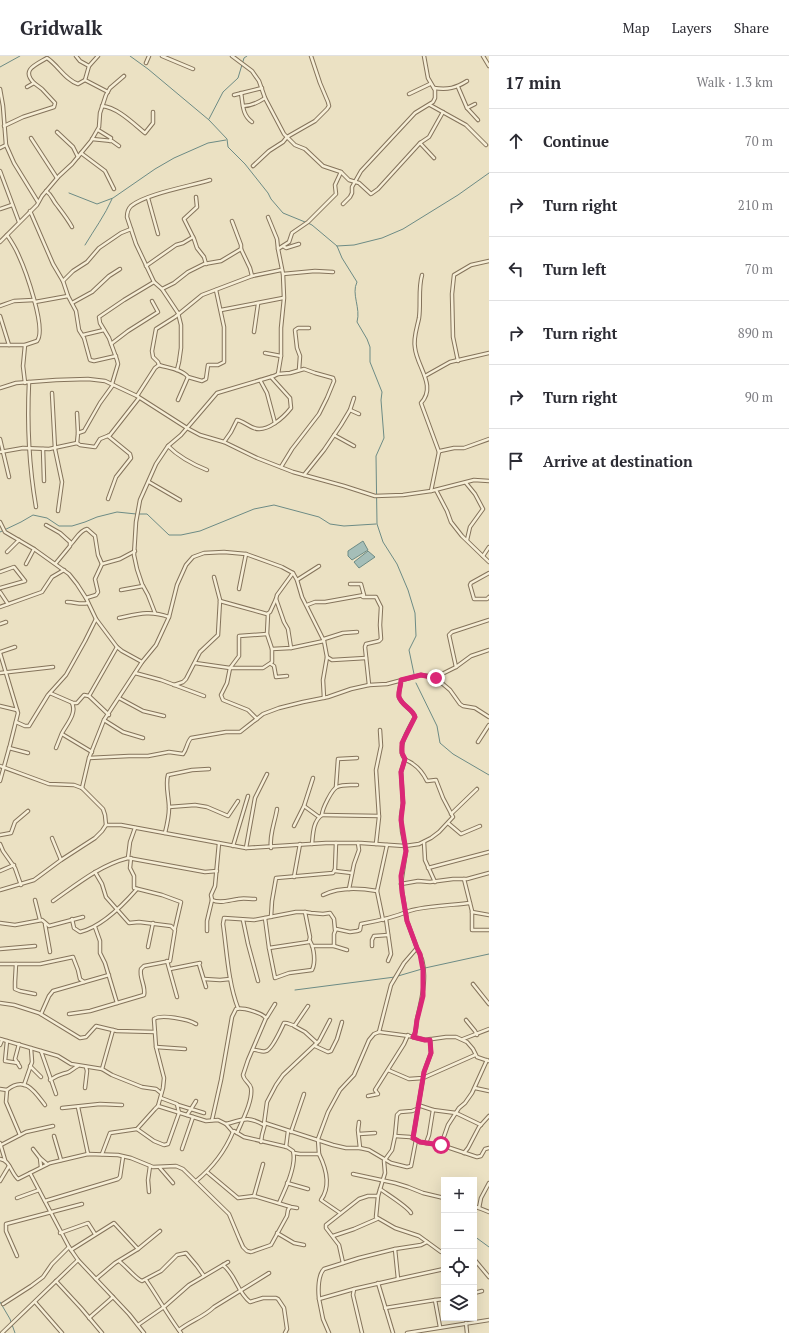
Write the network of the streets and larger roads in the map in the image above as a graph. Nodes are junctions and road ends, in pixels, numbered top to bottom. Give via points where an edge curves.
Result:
1 (76, 56) edge
2 (98, 56) edge
3 (149, 56) edge
4 (162, 56) edge
5 (232, 56) edge
6 (311, 56) edge
7 (424, 56) edge
8 (483, 56) edge
9 (146, 63) dead end
10 (89, 66) junction
11 (489, 66) edge
12 (193, 69) dead end
13 (124, 76) dead end
14 (85, 80) junction
15 (467, 81) dead end
16 (34, 83) junction
17 (430, 84) junction
18 (27, 86) dead end
19 (458, 87) junction
20 (262, 88) junction
21 (434, 88) junction
22 (0, 89) edge
23 (108, 92) junction
24 (241, 93) junction
25 (409, 94) dead end
26 (234, 95) dead end
27 (265, 98) junction
28 (476, 104) dead end
29 (430, 105) junction
30 (102, 106) junction
31 (243, 106) junction
32 (467, 108) junction
33 (153, 112) dead end
34 (443, 112) junction
35 (478, 120) dead end
36 (2, 121) edge
37 (252, 122) dead end
38 (4, 126) junction
39 (98, 130) junction
40 (57, 132) dead end
41 (287, 137) junction
42 (31, 138) dead end
43 (92, 140) junction
44 (110, 141) junction
45 (420, 143) junction
46 (6, 145) junction
47 (486, 145) dead end
48 (119, 146) dead end
49 (0, 148) edge
50 (81, 153) junction
51 (78, 157) junction
52 (434, 158) dead end
53 (253, 166) dead end
54 (0, 171) edge
55 (341, 172) junction
56 (57, 178) junction
57 (210, 180) dead end
58 (356, 181) junction
59 (114, 189) dead end
60 (46, 191) junction
61 (196, 197) dead end
62 (148, 198) junction
63 (39, 202) junction
64 (343, 204) dead end
65 (12, 205) junction
66 (0, 209) edge
67 (30, 211) junction
68 (268, 217) dead end
69 (232, 221) dead end
70 (19, 222) junction
71 (72, 227) dead end
72 (131, 230) junction
73 (158, 234) dead end
74 (7, 235) junction
75 (193, 237) junction
76 (0, 242) edge
77 (299, 244) dead end
78 (283, 246) junction
79 (241, 249) junction
80 (278, 249) junction
81 (489, 261) edge
82 (206, 264) junction
83 (146, 266) junction
84 (120, 269) dead end
85 (281, 270) junction
86 (333, 272) dead end
87 (283, 274) junction
88 (422, 275) dead end
89 (252, 276) junction
90 (63, 281) junction
91 (154, 282) junction
92 (162, 289) junction
93 (216, 290) junction
94 (68, 296) junction
95 (284, 298) junction
96 (34, 301) junction
97 (152, 301) dead end
98 (72, 303) junction
99 (258, 304) junction
100 (0, 306) edge
101 (221, 310) junction
102 (178, 313) junction
103 (0, 316) edge
104 (309, 328) dead end
105 (104, 330) junction
106 (254, 332) dead end
107 (83, 335) junction
108 (111, 344) junction
109 (0, 345) edge
110 (9, 345) junction
111 (25, 345) junction
112 (265, 352) dead end
113 (489, 353) edge
114 (116, 356) junction
115 (281, 356) junction
116 (458, 361) junction
117 (159, 365) junction
118 (177, 370) junction
119 (299, 370) junction
120 (278, 374) junction
121 (425, 376) junction
122 (188, 377) junction
123 (271, 377) junction
124 (260, 380) junction
125 (29, 382) junction
126 (25, 383) junction
127 (112, 385) junction
128 (0, 388) edge
129 (52, 393) dead end
130 (138, 397) junction
131 (354, 398) dead end
132 (178, 400) dead end
133 (350, 410) junction
134 (77, 413) dead end
135 (359, 414) dead end
136 (275, 423) junction
137 (187, 428) junction
138 (78, 433) junction
139 (334, 435) junction
140 (108, 436) junction
141 (0, 439) edge
142 (489, 439) edge
143 (224, 442) junction
144 (77, 443) junction
145 (168, 446) junction
146 (354, 446) dead end
147 (29, 448) junction
148 (42, 449) junction
149 (55, 449) junction
150 (1, 452) edge
151 (439, 452) junction
152 (281, 467) junction
153 (207, 470) dead end
154 (304, 475) junction
155 (9, 478) dead end
156 (44, 481) dead end
157 (489, 481) edge
158 (149, 482) junction
159 (466, 483) junction
160 (431, 490) junction
161 (435, 490) junction
162 (108, 498) dead end
163 (180, 500) dead end
164 (36, 508) dead end
165 (58, 510) dead end
166 (0, 522) edge
167 (46, 525) dead end
168 (19, 540) junction
169 (467, 540) junction
170 (71, 544) junction
171 (489, 547) edge
172 (34, 549) junction
173 (135, 551) junction
174 (7, 552) dead end
175 (246, 554) junction
176 (483, 556) junction
177 (489, 562) edge
178 (26, 564) dead end
179 (56, 564) junction
180 (102, 564) junction
181 (319, 566) dead end
182 (64, 570) junction
183 (0, 572) edge
184 (293, 573) junction
185 (489, 573) edge
186 (214, 577) dead end
187 (297, 580) junction
188 (350, 584) dead end
189 (143, 586) junction
190 (0, 588) edge
191 (239, 589) dead end
192 (121, 590) dead end
193 (0, 592) edge
194 (362, 596) junction
195 (86, 598) junction
196 (489, 598) edge
197 (276, 599) junction
198 (220, 601) junction
199 (68, 602) dead end
200 (88, 603) junction
201 (8, 604) junction
202 (306, 605) junction
203 (0, 607) edge
204 (155, 613) junction
205 (268, 614) junction
206 (168, 617) junction
207 (119, 618) dead end
208 (96, 619) junction
209 (489, 620) edge
210 (6, 622) dead end
211 (0, 624) edge
212 (357, 632) dead end
213 (267, 634) junction
214 (324, 640) junction
215 (15, 647) dead end
216 (117, 647) junction
217 (291, 648) junction
218 (272, 649) junction
219 (489, 650) edge
220 (0, 652) edge
221 (327, 657) junction
222 (366, 658) junction
223 (142, 662) junction
224 (194, 663) junction
225 (270, 664) junction
226 (53, 667) dead end
227 (456, 667) junction
228 (231, 668) junction
229 (6, 672) junction
230 (0, 673) edge
231 (135, 673) junction
232 (287, 676) dead end
233 (436, 678) junction
234 (401, 680) junction
235 (174, 685) junction
236 (369, 685) junction
237 (50, 693) junction
238 (89, 696) junction
239 (204, 696) dead end
240 (119, 698) junction
241 (324, 698) junction
242 (72, 703) junction
243 (77, 703) junction
244 (0, 706) edge
245 (74, 706) junction
246 (17, 710) junction
247 (109, 715) junction
248 (164, 716) dead end
249 (489, 716) edge
250 (257, 718) junction
251 (104, 720) junction
252 (16, 722) junction
253 (489, 725) edge
254 (380, 730) dead end
255 (62, 734) junction
256 (143, 738) dead end
257 (478, 742) dead end
258 (9, 748) junction
259 (56, 748) dead end
260 (92, 752) junction
261 (28, 753) dead end
262 (89, 758) junction
263 (357, 758) dead end
264 (405, 759) junction
265 (0, 766) edge
266 (4, 768) junction
267 (209, 769) dead end
268 (267, 774) dead end
269 (312, 778) dead end
270 (0, 781) edge
271 (357, 785) dead end
272 (336, 787) junction
273 (82, 788) junction
274 (477, 790) dead end
275 (248, 796) dead end
276 (238, 801) dead end
277 (304, 806) junction
278 (169, 807) junction
279 (277, 809) dead end
280 (28, 810) dead end
281 (451, 814) junction
282 (322, 815) junction
283 (379, 816) junction
284 (319, 817) junction
285 (448, 823) junction
286 (106, 825) junction
287 (294, 826) dead end
288 (480, 826) dead end
289 (135, 828) junction
290 (165, 833) junction
291 (0, 835) edge
292 (52, 838) dead end
293 (424, 842) junction
294 (219, 843) junction
295 (336, 843) junction
296 (358, 843) junction
297 (0, 844) edge
298 (300, 844) junction
299 (312, 844) junction
300 (376, 844) junction
301 (387, 845) junction
302 (233, 846) junction
303 (405, 846) junction
304 (246, 848) junction
305 (271, 848) junction
306 (2, 852) edge
307 (489, 852) edge
308 (130, 858) junction
309 (61, 860) junction
310 (14, 865) junction
311 (428, 868) junction
312 (0, 871) edge
313 (217, 871) junction
314 (335, 871) junction
315 (95, 872) junction
316 (352, 872) junction
317 (489, 873) edge
318 (294, 877) junction
319 (464, 880) junction
320 (435, 882) junction
321 (401, 884) junction
322 (21, 885) junction
323 (137, 889) junction
324 (349, 889) junction
325 (0, 890) edge
326 (378, 891) junction
327 (323, 895) dead end
328 (254, 899) dead end
329 (35, 900) dead end
330 (212, 900) junction
331 (53, 901) dead end
332 (470, 903) junction
333 (116, 909) junction
334 (305, 912) junction
335 (472, 912) junction
336 (406, 914) junction
337 (489, 915) edge
338 (83, 916) dead end
339 (271, 917) junction
340 (265, 918) junction
341 (72, 919) junction
342 (40, 920) junction
343 (243, 920) junction
344 (385, 920) junction
345 (0, 923) edge
346 (153, 923) junction
347 (45, 924) junction
348 (95, 927) junction
349 (175, 929) junction
350 (335, 930) junction
351 (489, 930) edge
352 (207, 931) dead end
353 (388, 935) junction
354 (310, 941) junction
355 (35, 946) dead end
356 (312, 946) junction
357 (334, 946) junction
358 (372, 946) dead end
359 (148, 948) dead end
360 (269, 948) junction
361 (417, 948) junction
362 (0, 949) edge
363 (347, 950) dead end
364 (50, 952) dead end
365 (167, 961) junction
366 (388, 961) dead end
367 (0, 964) edge
368 (16, 964) junction
369 (170, 970) junction
370 (109, 975) junction
371 (204, 979) junction
372 (230, 979) junction
373 (258, 980) dead end
374 (84, 982) junction
375 (473, 984) dead end
376 (206, 987) dead end
377 (35, 994) dead end
378 (177, 997) dead end
379 (0, 1003) edge
380 (117, 1003) junction
381 (275, 1004) dead end
382 (489, 1004) edge
383 (308, 1006) dead end
384 (238, 1008) junction
385 (41, 1014) junction
386 (69, 1014) dead end
387 (266, 1018) junction
388 (330, 1020) dead end
389 (466, 1020) dead end
390 (342, 1022) dead end
391 (196, 1024) dead end
392 (294, 1026) junction
393 (489, 1029) edge
394 (113, 1030) junction
395 (155, 1032) junction
396 (379, 1032) junction
397 (477, 1035) junction
398 (408, 1036) junction
399 (413, 1037) junction
400 (1, 1039) edge
401 (430, 1040) junction
402 (462, 1040) junction
403 (7, 1041) junction
404 (0, 1044) edge
405 (19, 1044) junction
406 (316, 1044) junction
407 (156, 1047) junction
408 (32, 1048) junction
409 (184, 1049) dead end
410 (253, 1050) junction
411 (41, 1051) junction
412 (475, 1055) junction
413 (488, 1060) edge
414 (18, 1063) junction
415 (30, 1066) junction
416 (80, 1066) junction
417 (20, 1067) dead end
418 (86, 1067) junction
419 (102, 1069) junction
420 (388, 1070) junction
421 (41, 1077) dead end
422 (423, 1078) junction
423 (50, 1080) junction
424 (24, 1085) junction
425 (85, 1088) dead end
426 (475, 1088) junction
427 (0, 1089) edge
428 (7, 1090) junction
429 (489, 1091) edge
430 (161, 1093) junction
431 (56, 1094) dead end
432 (304, 1094) dead end
433 (368, 1096) dead end
434 (161, 1098) junction
435 (196, 1101) dead end
436 (45, 1105) dead end
437 (122, 1105) dead end
438 (418, 1105) junction
439 (158, 1106) junction
440 (178, 1106) junction
441 (78, 1107) junction
442 (62, 1108) dead end
443 (191, 1109) junction
444 (417, 1109) junction
445 (433, 1110) junction
446 (197, 1112) junction
447 (179, 1113) junction
448 (204, 1113) dead end
449 (456, 1113) junction
450 (187, 1115) junction
451 (489, 1116) edge
452 (193, 1117) junction
453 (243, 1118) junction
454 (197, 1119) junction
455 (212, 1121) junction
456 (359, 1122) dead end
457 (226, 1124) junction
458 (265, 1124) junction
459 (481, 1125) junction
460 (53, 1126) dead end
461 (137, 1129) junction
462 (290, 1131) junction
463 (235, 1132) junction
464 (376, 1133) dead end
465 (359, 1134) junction
466 (20, 1135) junction
467 (54, 1136) dead end
468 (395, 1136) junction
469 (318, 1139) junction
470 (414, 1139) junction
471 (261, 1142) junction
472 (426, 1143) junction
473 (0, 1144) edge
474 (489, 1144) edge
475 (441, 1145) junction
476 (286, 1147) junction
477 (360, 1148) junction
478 (488, 1148) edge
479 (33, 1149) dead end
480 (182, 1149) dead end
481 (294, 1153) junction
482 (464, 1153) junction
483 (88, 1154) junction
484 (102, 1154) junction
485 (319, 1154) junction
486 (123, 1157) junction
487 (40, 1158) junction
488 (0, 1159) edge
489 (5, 1160) junction
490 (61, 1160) junction
491 (384, 1160) junction
492 (48, 1164) junction
493 (263, 1164) dead end
494 (9, 1166) junction
495 (150, 1166) junction
496 (41, 1167) junction
497 (160, 1167) junction
498 (207, 1172) junction
499 (30, 1173) junction
500 (353, 1174) dead end
501 (383, 1180) junction
502 (0, 1181) edge
503 (196, 1181) junction
504 (173, 1183) dead end
505 (287, 1183) junction
506 (489, 1183) edge
507 (308, 1188) dead end
508 (380, 1189) junction
509 (39, 1190) junction
510 (149, 1192) dead end
511 (254, 1196) junction
512 (378, 1196) junction
513 (441, 1197) edge
514 (17, 1198) dead end
515 (45, 1201) junction
516 (82, 1204) dead end
517 (279, 1204) junction
518 (290, 1207) junction
519 (297, 1208) dead end
520 (479, 1208) joint
521 (51, 1212) junction
522 (489, 1212) edge
523 (340, 1213) junction
524 (411, 1213) dead end
525 (378, 1219) junction
526 (60, 1232) junction
527 (160, 1232) dead end
528 (277, 1233) junction
529 (96, 1234) junction
530 (333, 1236) junction
531 (427, 1242) junction
532 (304, 1245) dead end
533 (70, 1248) junction
534 (138, 1249) junction
535 (395, 1249) junction
536 (441, 1252) edge
537 (17, 1256) dead end
538 (78, 1260) junction
539 (119, 1261) junction
540 (228, 1262) dead end
541 (477, 1262) edge
542 (342, 1263) junction
543 (222, 1265) junction
544 (441, 1270) edge
545 (268, 1273) dead end
546 (204, 1276) junction
547 (489, 1276) edge
548 (96, 1279) junction
549 (398, 1279) junction
550 (146, 1280) junction
551 (56, 1282) junction
552 (378, 1283) junction
553 (354, 1289) junction
554 (240, 1290) junction
555 (482, 1291) dead end
556 (477, 1292) edge
557 (113, 1297) junction
558 (319, 1299) junction
559 (441, 1299) edge
560 (435, 1300) junction
561 (35, 1302) junction
562 (3, 1304) dead end
563 (164, 1307) junction
564 (386, 1308) junction
565 (89, 1318) junction
566 (489, 1320) edge
567 (466, 1323) junction
568 (138, 1325) junction
569 (440, 1327) junction
570 (179, 1330) junction
571 (2, 1333) edge
572 (62, 1333) edge
573 (102, 1333) edge
574 (144, 1333) edge
575 (181, 1333) edge
576 (285, 1333) edge
577 (329, 1333) edge
578 (362, 1333) edge
579 (393, 1333) edge
580 (406, 1333) edge
581 (467, 1333) edge

1 - 10 street
2 - 10 street
3 - 9 street
4 - 12 street
5 - 20 street via 252,71
6 - 41 street via 329,106 315,121
7 - 17 street
8 - 11 street
10 - 14 street
13 - 23 street
14 - 16 street via 78,84 72,83 47,58 30,69 28,78
14 - 23 street
15 - 19 street
16 - 18 street
16 - 38 street via 55,103 54,107
17 - 21 street
17 - 25 street
19 - 21 street via 446,90
19 - 32 street
20 - 24 street
20 - 27 street
21 - 29 street via 435,98
22 - 36 street
23 - 30 street
24 - 26 street
24 - 31 street
27 - 31 street
27 - 41 street via 280,129
28 - 32 street
29 - 34 street
29 - 58 street via 415,113 361,171
30 - 33 street via 109,107 129,119 145,134 153,123
30 - 39 street
31 - 37 street via 246,116
32 - 35 street
34 - 45 street via 429,136
34 - 47 street via 466,125
36 - 38 street
38 - 46 street
39 - 43 street
39 - 44 street via 111,138
40 - 51 street via 73,147
41 - 53 street
41 - 55 street via 295,145 306,149 323,166
42 - 56 street
43 - 44 street
43 - 50 street
44 - 48 street
45 - 52 street
45 - 58 street via 371,194
46 - 49 street
46 - 63 street via 14,163
50 - 51 street
50 - 59 street via 105,170
51 - 56 street
54 - 65 street
55 - 58 street via 349,180
55 - 78 street via 335,185 336,194 307,223 292,233 289,242
56 - 60 street
57 - 62 street
58 - 64 street via 350,197
60 - 63 street
60 - 71 street
61 - 75 street via 197,208 184,219
62 - 72 street via 137,202 128,210 127,217
62 - 73 street
63 - 67 street
65 - 66 street
65 - 70 street
67 - 70 street
67 - 90 street
68 - 80 street
69 - 79 street
70 - 74 street
72 - 83 street
72 - 90 street via 121,233 99,248 88,262
74 - 76 street
74 - 96 street via 18,255
75 - 82 street
75 - 83 street via 176,245
77 - 78 street via 286,248
78 - 80 street
79 - 82 street via 221,260
79 - 89 street
80 - 85 street
81 - 116 street via 472,265 454,275 453,337
82 - 92 street
83 - 91 street
84 - 98 street via 92,292
85 - 87 street
85 - 89 street
86 - 87 street
87 - 95 street
88 - 121 street via 414,348
89 - 93 street
90 - 94 street
91 - 92 street
91 - 105 street via 99,317
92 - 102 street
93 - 101 street
93 - 102 street via 202,295
94 - 96 street
94 - 98 street
95 - 99 street
95 - 115 street
96 - 100 street via 14,301
96 - 111 street via 40,337 37,341
97 - 108 street via 158,312 128,330
98 - 107 street
99 - 101 street
99 - 106 street
101 - 122 street via 224,327 224,362 208,365 206,379 202,381
102 - 117 street via 155,330 152,357
102 - 118 street via 181,348
103 - 110 street
104 - 119 street via 295,330 300,356
105 - 107 street
105 - 108 street
107 - 114 street via 90,360
108 - 114 street
109 - 110 street
110 - 111 street
111 - 126 street
112 - 115 street
113 - 116 street
114 - 127 street via 118,364
115 - 120 street
116 - 121 street via 450,362
117 - 118 street
117 - 130 street
118 - 122 street
119 - 120 street
119 - 152 street via 307,369 333,378 334,381 318,414
120 - 123 street
121 - 151 street via 428,392 421,406
122 - 132 street
123 - 124 street
123 - 136 street via 286,392 292,404 286,415
124 - 136 street via 270,402
124 - 137 street via 217,393
125 - 126 street
125 - 127 street via 88,379 105,381
125 - 147 street
126 - 128 street
127 - 130 street
127 - 138 street via 84,431
129 - 149 street
130 - 137 street
130 - 140 street via 130,411
131 - 133 street
133 - 135 street
133 - 139 street
134 - 138 street
136 - 143 street via 260,430 237,420
137 - 143 street
137 - 145 street
138 - 144 street
139 - 146 street
139 - 154 street
140 - 144 street via 100,439 95,447
140 - 162 street via 130,454 131,458 116,477
141 - 150 street
142 - 151 street via 464,448
143 - 152 street
144 - 149 street
145 - 153 street via 181,458
145 - 158 street
147 - 148 street
147 - 150 street
147 - 164 street
148 - 149 street
148 - 156 street
149 - 165 street via 62,482
150 - 155 street
151 - 160 street
152 - 154 street
154 - 160 street via 377,496
157 - 159 street via 474,480
158 - 163 street
158 - 173 street via 142,494 137,514
159 - 161 street
159 - 169 street via 483,509 470,527
160 - 161 street
161 - 169 street via 451,522
166 - 168 street via 5,532
167 - 170 street
168 - 172 street
168 - 174 street
169 - 176 street
170 - 179 street
170 - 180 street via 84,529 87,529 95,536
171 - 176 street
172 - 178 street
172 - 179 street
173 - 180 street
173 - 189 street via 135,560
175 - 184 street
175 - 191 street
175 - 206 street via 204,553 193,557 186,565 177,585
176 - 177 street
179 - 182 street
180 - 195 street via 95,579 98,592
181 - 187 street
182 - 195 street
182 - 201 street via 52,577 42,592
183 - 190 street via 14,567 25,581
184 - 187 street
184 - 197 street
185 - 196 street via 470,585 474,599
186 - 198 street
187 - 202 street
188 - 194 street via 361,584 364,593
189 - 192 street
189 - 204 street
193 - 201 street
194 - 202 street
194 - 222 street via 376,597 381,607 381,639 365,645
195 - 200 street
197 - 205 street
197 - 217 street via 288,629
198 - 205 street
198 - 224 street via 218,635 200,652
199 - 200 street
200 - 208 street
201 - 203 street
202 - 214 street
204 - 206 street
204 - 207 street
205 - 213 street
206 - 223 street via 156,645
208 - 216 street
208 - 237 street via 66,676
209 - 227 street via 449,634
210 - 211 street
212 - 214 street via 343,633
213 - 218 street
213 - 228 street via 240,636 239,656
214 - 217 street
214 - 221 street
215 - 220 street
216 - 223 street
216 - 238 street
217 - 218 street
218 - 225 street
219 - 227 street via 471,656
220 - 229 street
221 - 222 street via 332,660
221 - 241 street via 323,680
222 - 236 street
223 - 231 street
224 - 228 street
224 - 235 street via 186,679
225 - 228 street via 263,668
225 - 232 street via 274,666 276,676
226 - 229 street
227 - 233 street
228 - 250 street via 221,695 223,700 250,711
229 - 230 street
229 - 246 street
231 - 235 street
231 - 240 street
233 - 234 street via 421,675
233 - 249 street via 450,690 460,704 475,708
234 - 236 street
234 - 264 street via 400,698 415,717 402,743
235 - 239 street
236 - 241 street
237 - 242 street
237 - 252 street via 30,726
238 - 243 street via 84,695
238 - 247 street
240 - 247 street
240 - 248 street via 144,711
241 - 250 street via 279,708
242 - 243 street
242 - 245 street
243 - 245 street
244 - 246 street
245 - 255 street via 73,714
246 - 252 street
247 - 251 street
250 - 262 street via 240,732 191,738 183,754 169,752 148,756
251 - 256 street via 123,732
251 - 260 street
252 - 258 street
253 - 257 street
254 - 283 street via 381,746 376,769
255 - 259 street
255 - 260 street
258 - 261 street
258 - 266 street
260 - 262 street
262 - 273 street
263 - 272 street via 338,759
264 - 281 street via 417,767 427,781 436,780
264 - 303 street via 401,772 401,820
265 - 266 street
266 - 270 street
266 - 273 street via 50,784
267 - 278 street via 169,774
268 - 304 street via 255,798
269 - 277 street
271 - 272 street
272 - 282 street via 323,808
273 - 286 street via 103,809
274 - 281 street
275 - 302 street
276 - 278 street via 230,816 195,805
277 - 284 street
277 - 287 street
278 - 290 street
279 - 305 street via 270,839
280 - 291 street via 15,822 12,833
281 - 285 street via 453,817
282 - 283 street
282 - 284 street
283 - 300 street
284 - 299 street via 314,828
285 - 288 street via 461,834
285 - 293 street
286 - 289 street
286 - 309 street via 95,838
289 - 290 street
289 - 308 street via 130,842
290 - 294 street
292 - 309 street
293 - 303 street
293 - 311 street via 424,858
294 - 302 street
294 - 313 street
295 - 296 street
295 - 299 street
295 - 314 street
296 - 300 street
296 - 316 street via 359,850
297 - 306 street
298 - 299 street
298 - 305 street
298 - 318 street
300 - 301 street
301 - 303 street
301 - 326 street
302 - 304 street
303 - 321 street via 406,856
304 - 305 street
306 - 310 street
307 - 311 street
308 - 313 street via 205,872
308 - 315 street via 119,860
308 - 323 street via 134,886
309 - 322 street via 34,880
310 - 312 street
310 - 322 street
311 - 320 street
313 - 330 street
314 - 316 street
314 - 318 street
315 - 331 street
315 - 333 street via 106,897
316 - 324 street
317 - 319 street
318 - 339 street via 276,878
319 - 320 street
319 - 332 street
320 - 321 street
321 - 336 street
322 - 325 street
323 - 333 street
323 - 349 street via 181,902
324 - 326 street
324 - 327 street
326 - 344 street
328 - 330 street
329 - 342 street
330 - 352 street
332 - 335 street
332 - 336 street via 425,908
333 - 346 street via 129,923
333 - 348 street
334 - 339 street
334 - 350 street via 330,913 334,919
334 - 354 street
335 - 337 street
335 - 351 street via 472,930
336 - 344 street
336 - 361 street
338 - 341 street
339 - 340 street
340 - 343 street
340 - 360 street
341 - 347 street via 49,926
341 - 348 street via 74,928 80,932
342 - 345 street via 15,925
342 - 347 street
343 - 372 street via 226,917 223,919
343 - 373 street
344 - 350 street via 361,924 360,930 357,931
344 - 353 street
346 - 349 street
346 - 359 street
347 - 364 street
348 - 370 street via 100,941 100,953
349 - 365 street via 170,960
350 - 357 street
353 - 358 street via 374,936
353 - 366 street via 391,954
354 - 356 street
354 - 360 street
355 - 362 street
356 - 357 street
356 - 360 street via 312,970 275,978
357 - 363 street
361 - 396 street via 390,985
361 - 399 street via 424,986
365 - 369 street
365 - 380 street via 142,968 140,974 145,988 144,995
367 - 368 street
368 - 374 street via 40,964 73,957 80,979
368 - 377 street via 16,988
369 - 371 street via 200,963
369 - 378 street
370 - 374 street
370 - 380 street
371 - 372 street
371 - 376 street
372 - 384 street
374 - 385 street via 51,993
375 - 382 street
379 - 385 street
380 - 386 street
381 - 387 street
383 - 392 street
384 - 387 street via 263,1014
384 - 455 street via 232,1017
385 - 394 street via 80,1038 86,1037 96,1026
387 - 410 street
388 - 406 street
389 - 397 street
390 - 406 street via 331,1051 328,1052
391 - 395 street via 175,1018 158,1017 154,1019
392 - 406 street via 305,1032
392 - 410 street via 284,1024 268,1051
393 - 397 street
394 - 395 street
394 - 419 street
395 - 407 street
396 - 398 street
396 - 469 street via 371,1037 353,1077 338,1093
397 - 402 street
398 - 399 street
398 - 420 street
399 - 401 street
400 - 403 street
400 - 404 street
401 - 402 street via 451,1037
401 - 422 street via 431,1053
402 - 412 street via 470,1045
403 - 405 street
403 - 414 street via 5,1061
405 - 408 street
405 - 414 street via 15,1059
406 - 458 street via 276,1085 266,1102
407 - 409 street
407 - 430 street via 164,1078
408 - 411 street
408 - 415 street
410 - 453 street via 243,1075 250,1085 251,1093
411 - 416 street
411 - 423 street
412 - 413 street
412 - 422 street
413 - 426 street
414 - 417 street
415 - 421 street
415 - 424 street
416 - 418 street
416 - 423 street
418 - 419 street
418 - 425 street
419 - 430 street
420 - 422 street via 408,1079
420 - 433 street via 375,1090 378,1094
422 - 438 street
423 - 431 street
424 - 428 street via 13,1085
424 - 436 street via 32,1088
426 - 429 street
426 - 449 street
427 - 428 street
428 - 466 street via 6,1102
430 - 434 street
432 - 462 street
434 - 439 street
434 - 440 street
435 - 443 street
437 - 441 street
438 - 444 street
438 - 445 street
439 - 447 street
439 - 461 street
440 - 443 street
440 - 447 street
441 - 442 street
441 - 483 street
443 - 446 street
443 - 450 street
444 - 468 street via 398,1113
444 - 470 street
445 - 449 street
445 - 472 street
446 - 448 street
446 - 454 street
447 - 450 street
447 - 461 street via 166,1145 154,1141
449 - 459 street
449 - 475 street
450 - 452 street
451 - 459 street
452 - 454 street
452 - 480 street
453 - 457 street
453 - 458 street
453 - 463 street
454 - 455 street
455 - 457 street via 218,1120
456 - 465 street
457 - 463 street
458 - 462 street
458 - 471 street
459 - 482 street
460 - 466 street
461 - 484 street via 110,1133
462 - 469 street
462 - 476 street
463 - 471 street
463 - 498 street
464 - 465 street
465 - 477 street
466 - 473 street
467 - 490 street
468 - 470 street
468 - 491 street via 392,1150
469 - 477 street via 346,1148
469 - 485 street
470 - 472 street
470 - 491 street via 411,1166
471 - 476 street
472 - 475 street
473 - 489 street
474 - 478 street
475 - 482 street
476 - 481 street
477 - 491 street via 369,1150
478 - 482 street via 479,1157
479 - 487 street
481 - 485 street
481 - 505 street
483 - 484 street
483 - 490 street
484 - 486 street
485 - 523 street via 327,1174 326,1191 321,1200
486 - 495 street
486 - 515 street via 120,1177
487 - 492 street
487 - 496 street
488 - 489 street
489 - 494 street
490 - 492 street
491 - 501 street
492 - 496 street
493 - 511 street
494 - 499 street via 18,1179
494 - 502 street
495 - 497 street
495 - 510 street
496 - 499 street
497 - 503 street via 176,1166
497 - 504 street
498 - 503 street
498 - 511 street via 238,1198
499 - 509 street
500 - 501 street
501 - 508 street
501 - 513 street
503 - 528 street via 229,1214 243,1247 248,1251 271,1245
505 - 507 street
505 - 517 street
506 - 520 street
508 - 512 street
508 - 524 street
509 - 514 street
509 - 515 street
511 - 517 street
512 - 523 street via 359,1199
512 - 525 street via 375,1215
515 - 521 street
516 - 521 street
517 - 518 street
518 - 519 street
518 - 528 street
520 - 522 street
521 - 526 street
521 - 537 street via 6,1224 6,1231
523 - 530 street via 326,1225
525 - 530 street
525 - 531 street
526 - 529 street via 88,1223
526 - 533 street
527 - 534 street
528 - 532 street
529 - 533 street
529 - 534 street via 115,1223
530 - 542 street via 340,1248
531 - 535 street
531 - 536 street
533 - 538 street
533 - 562 street via 52,1264 43,1277
534 - 539 street
535 - 542 street
535 - 549 street
538 - 548 street
538 - 551 street
539 - 548 street
539 - 550 street via 140,1281
540 - 543 street
541 - 547 street
542 - 558 street via 322,1270
543 - 546 street
543 - 554 street via 232,1274
544 - 549 street
545 - 554 street
546 - 550 street via 186,1253 177,1255 161,1271
546 - 563 street via 189,1285
548 - 557 street
549 - 552 street
550 - 563 street
551 - 561 street
551 - 565 street
552 - 553 street
552 - 564 street
553 - 558 street
553 - 578 street via 353,1295
554 - 570 street
554 - 576 street via 250,1302 262,1298 278,1299 284,1308 287,1329
555 - 556 street
557 - 565 street
557 - 568 street
558 - 577 street via 322,1319
559 - 560 street
560 - 564 street
560 - 569 street
561 - 571 street
561 - 572 street
563 - 568 street
563 - 570 street
564 - 579 street
565 - 573 street
566 - 567 street
567 - 569 street
567 - 581 street
568 - 574 street
569 - 580 street
570 - 575 street

